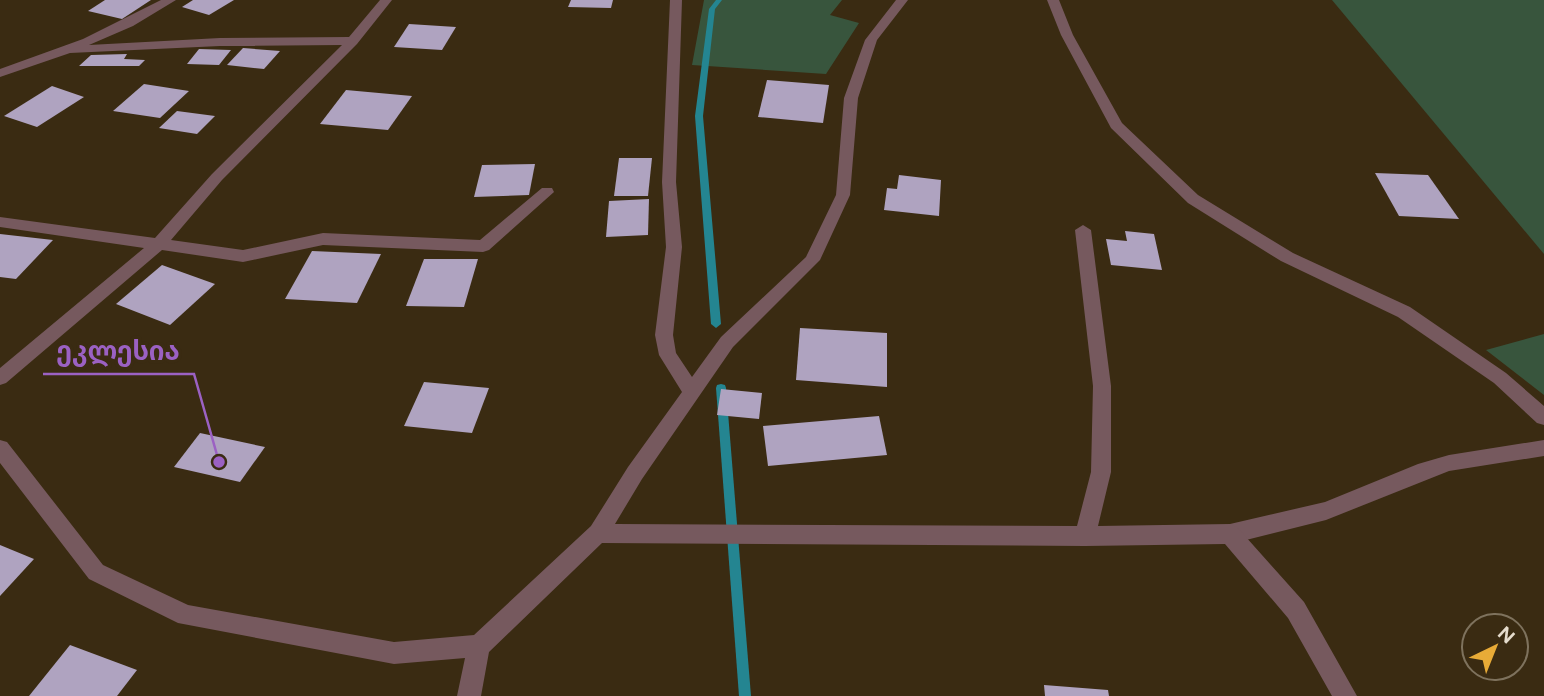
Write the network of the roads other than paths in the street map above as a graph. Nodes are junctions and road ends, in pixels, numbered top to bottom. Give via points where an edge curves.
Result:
1 (170, 0) edge
2 (386, 0) edge
3 (676, 0) edge
4 (902, 0) edge
5 (1053, 0) edge
6 (353, 41) junction
7 (72, 50) junction
8 (0, 73) edge
9 (547, 192) dead end
10 (0, 222) edge
11 (1083, 230) dead end
12 (160, 243) junction
13 (0, 378) edge
14 (692, 392) junction
15 (1544, 417) edge
16 (0, 448) edge
17 (1544, 448) edge
18 (598, 533) junction
19 (1230, 534) junction
20 (1085, 536) junction
21 (478, 646) junction
22 (469, 696) edge
23 (1345, 696) edge

1 - 7 street
2 - 6 street
3 - 14 street via 669,182 674,247 664,335 668,355
4 - 14 street via 867,51 851,98 843,195 812,260 727,342
5 - 15 street via 1116,125 1193,199 1287,257 1404,312 1500,378
6 - 7 street
6 - 12 street via 217,177
7 - 8 street
9 - 12 street via 483,246 323,239 243,256
10 - 12 street
11 - 20 street via 1102,386 1101,472
12 - 13 street
14 - 18 street
16 - 21 street via 96,572 186,615 394,653
17 - 19 street via 1449,463 1326,511
18 - 20 street
18 - 21 street
19 - 20 street
19 - 23 street via 1296,610
21 - 22 street

